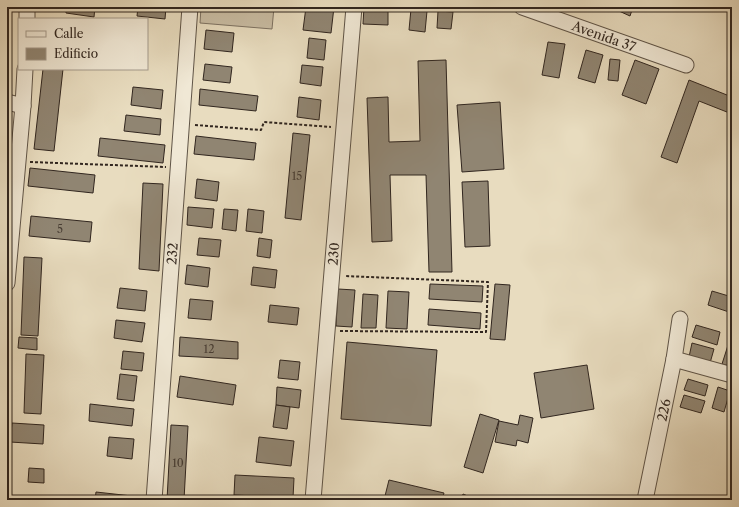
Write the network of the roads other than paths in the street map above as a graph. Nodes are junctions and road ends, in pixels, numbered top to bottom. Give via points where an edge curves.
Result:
1 (27, 7) edge
2 (190, 7) edge
3 (354, 7) edge
4 (522, 7) edge
5 (27, 18) edge
6 (686, 65) dead end
7 (25, 70) edge
8 (7, 102) edge
9 (23, 106) junction
10 (7, 283) edge
11 (680, 319) dead end
12 (674, 359) junction
13 (732, 375) edge
14 (154, 500) edge
15 (313, 500) edge
16 (645, 500) edge

1 - 5 street
2 - 14 street, 232
3 - 15 street, 230
4 - 6 street, Avenida 37
7 - 9 street
8 - 9 street
9 - 10 street
11 - 12 street, 226
12 - 13 street
12 - 16 street, 226

